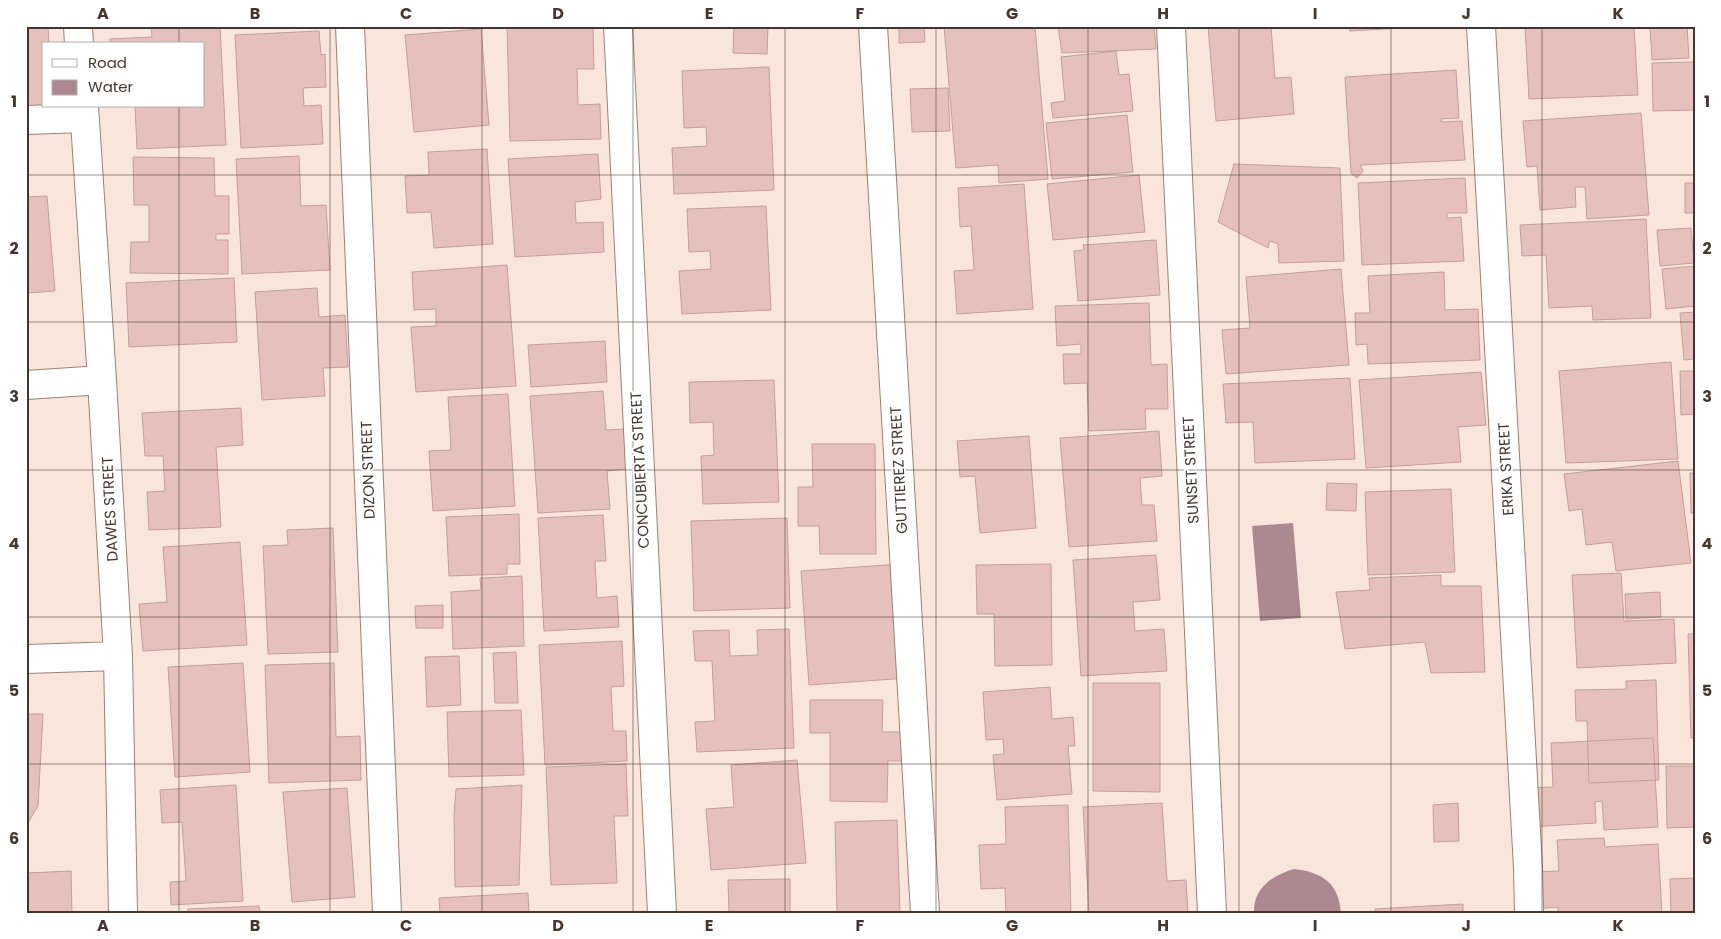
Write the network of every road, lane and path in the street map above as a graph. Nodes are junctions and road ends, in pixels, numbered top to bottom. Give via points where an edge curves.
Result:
1 (78, 26) edge
2 (350, 26) edge
3 (618, 26) edge
4 (873, 26) edge
5 (1170, 26) edge
6 (1481, 26) edge
7 (79, 42) edge
8 (84, 112) edge
9 (26, 120) edge
10 (102, 380) junction
11 (26, 385) edge
12 (118, 656) junction
13 (26, 659) edge
14 (124, 913) edge
15 (387, 913) edge
16 (662, 913) edge
17 (925, 913) edge
18 (1212, 913) edge
19 (1529, 913) edge

1 - 7 street
2 - 15 street, DIZON STREET
3 - 16 street, CONCUBIERTA STREET
4 - 17 street, GUTTIEREZ STREET
5 - 18 street, SUNSET STREET
6 - 19 street, ERIKA STREET
8 - 9 street
8 - 10 street, DAWES STREET
10 - 11 street
10 - 12 street, DAWES STREET
12 - 13 street
12 - 14 street, DAWES STREET

